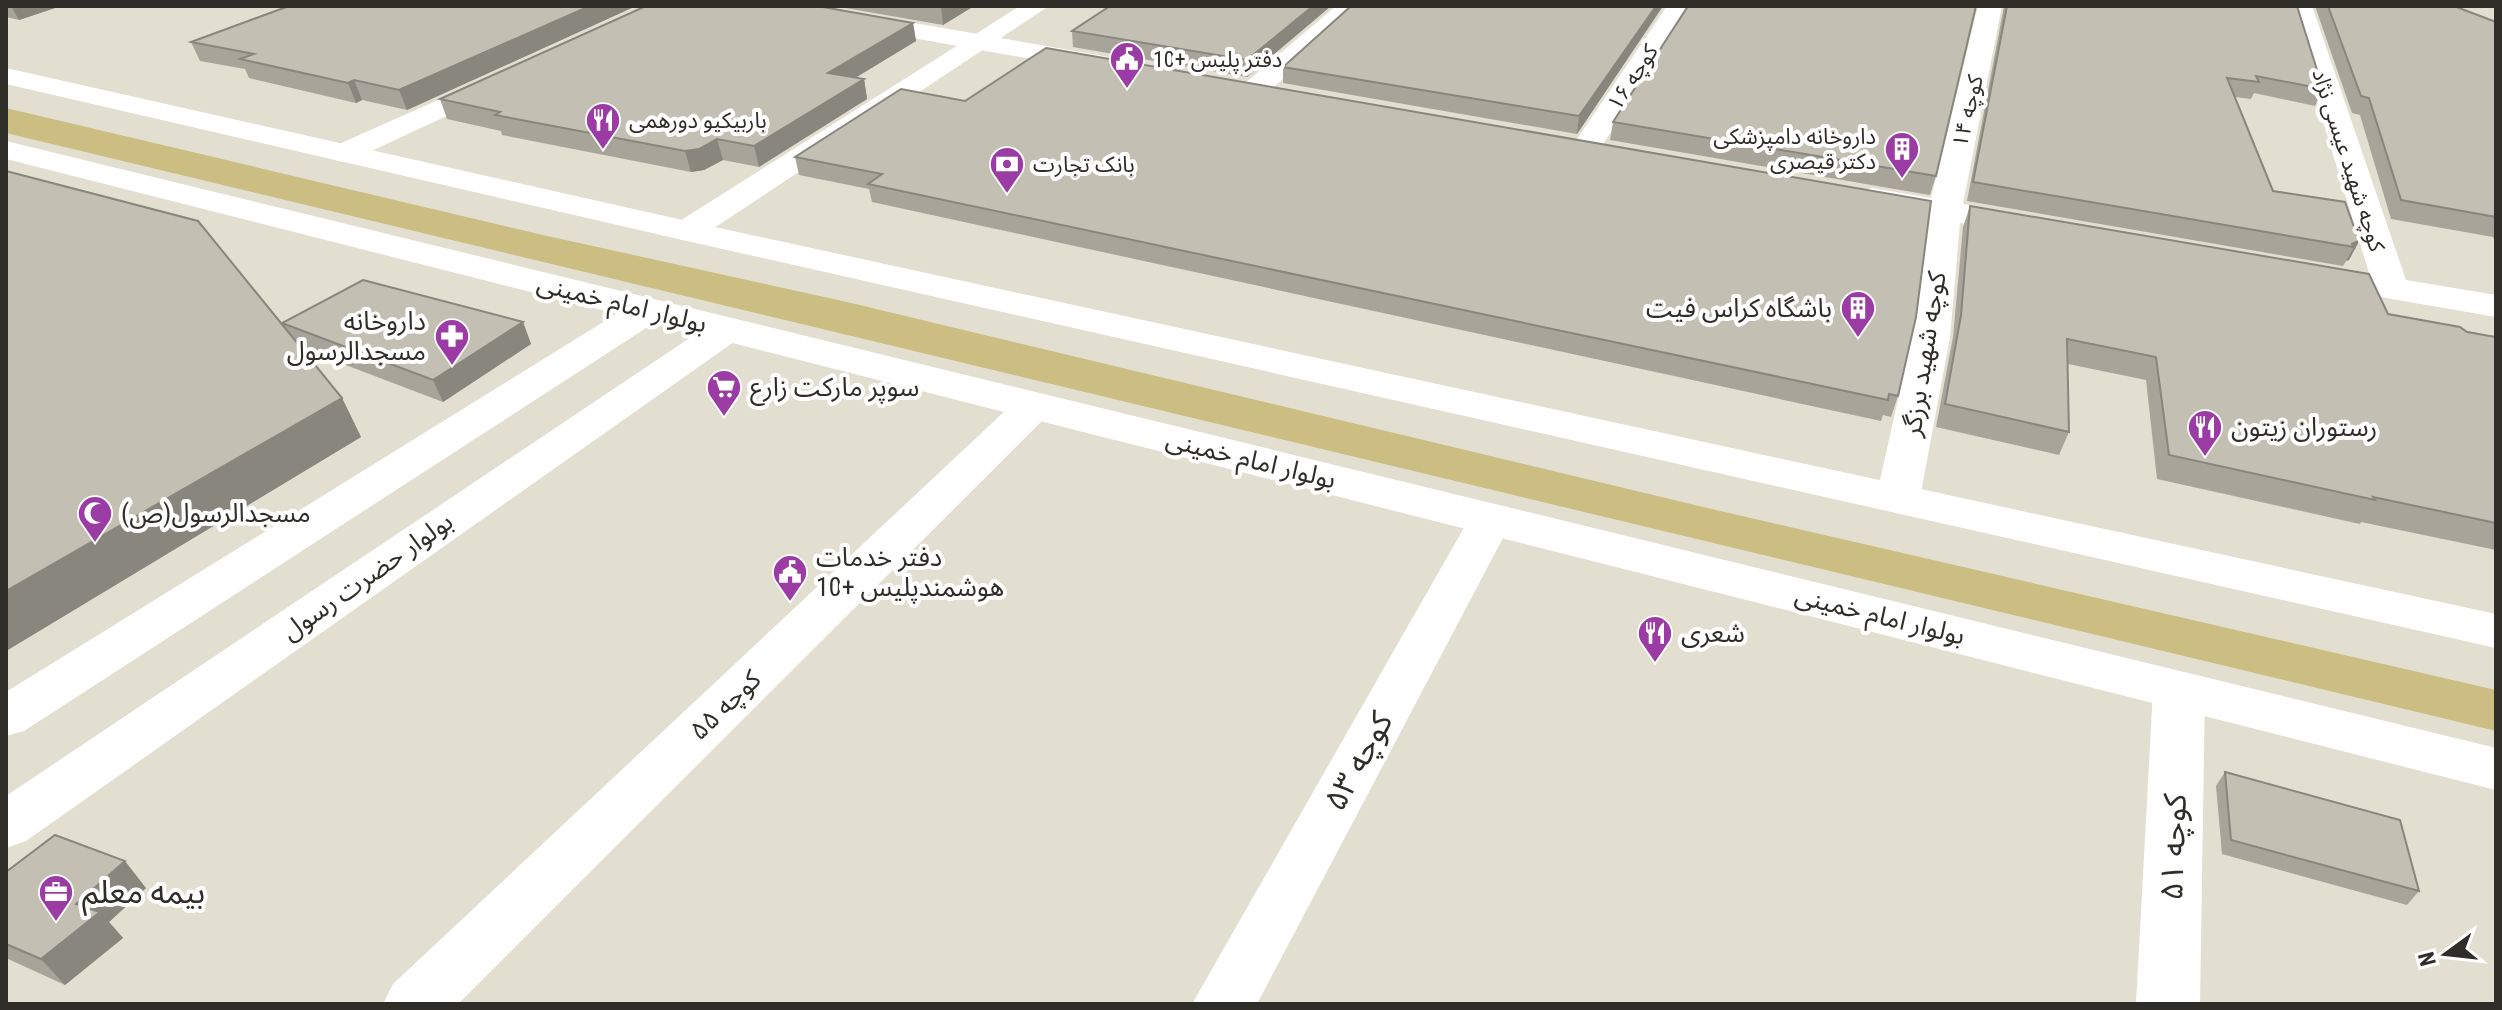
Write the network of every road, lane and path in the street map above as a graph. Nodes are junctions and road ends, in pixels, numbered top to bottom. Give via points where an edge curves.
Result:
1 (773, 6) edge
2 (1037, 6) edge
3 (1351, 6) edge
4 (1679, 6) edge
5 (1990, 9) edge
6 (2304, 19) edge
7 (983, 43) junction
8 (1133, 69) edge
9 (517, 73) edge
10 (6, 76) edge
11 (1284, 96) edge
12 (1556, 143) edge
13 (1586, 148) junction
14 (6, 150) edge
15 (343, 153) junction
16 (1617, 153) edge
17 (1851, 194) edge
18 (1945, 210) junction
19 (2053, 229) edge
20 (687, 231) junction
21 (2284, 269) edge
22 (2391, 288) junction
23 (2496, 306) edge
24 (647, 311) junction
25 (728, 329) junction
26 (581, 351) junction
27 (655, 378) junction
28 (1035, 405) junction
29 (1898, 498) junction
30 (1491, 519) junction
31 (2496, 631) edge
32 (2179, 690) junction
33 (6, 717) edge
34 (2496, 769) edge
35 (6, 825) edge
36 (415, 1004) edge
37 (1224, 1004) edge
38 (2168, 1004) edge

1 - 7 street
2 - 7 street
3 - 11 street via 1239,88
4 - 13 street, کوچه ۱۶
5 - 18 street, کوچه ۱۴
6 - 22 street, کوچه شهید عیسی نژاد
7 - 8 street
7 - 20 street
9 - 15 street
10 - 15 street
12 - 13 street
13 - 16 street
14 - 24 street, بولوار امام خمینی
15 - 20 street
17 - 18 street
18 - 19 street
18 - 29 street, کوچه شهید برزگر via 1931,337
20 - 29 street
21 - 22 street
22 - 23 street
24 - 25 street, بولوار امام خمینی
24 - 26 street
25 - 27 street, بولوار حضرت رسول
25 - 28 street, بولوار امام خمینی
26 - 27 street
26 - 33 street
27 - 35 street, بولوار حضرت رسول
28 - 30 street, بولوار امام خمینی
28 - 36 street, کوچه ۵۵
29 - 31 street
30 - 32 street, بولوار امام خمینی
30 - 37 street, کوچه ۵۳
32 - 34 street, بولوار امام خمینی
32 - 38 street, کوچه ۵۱

